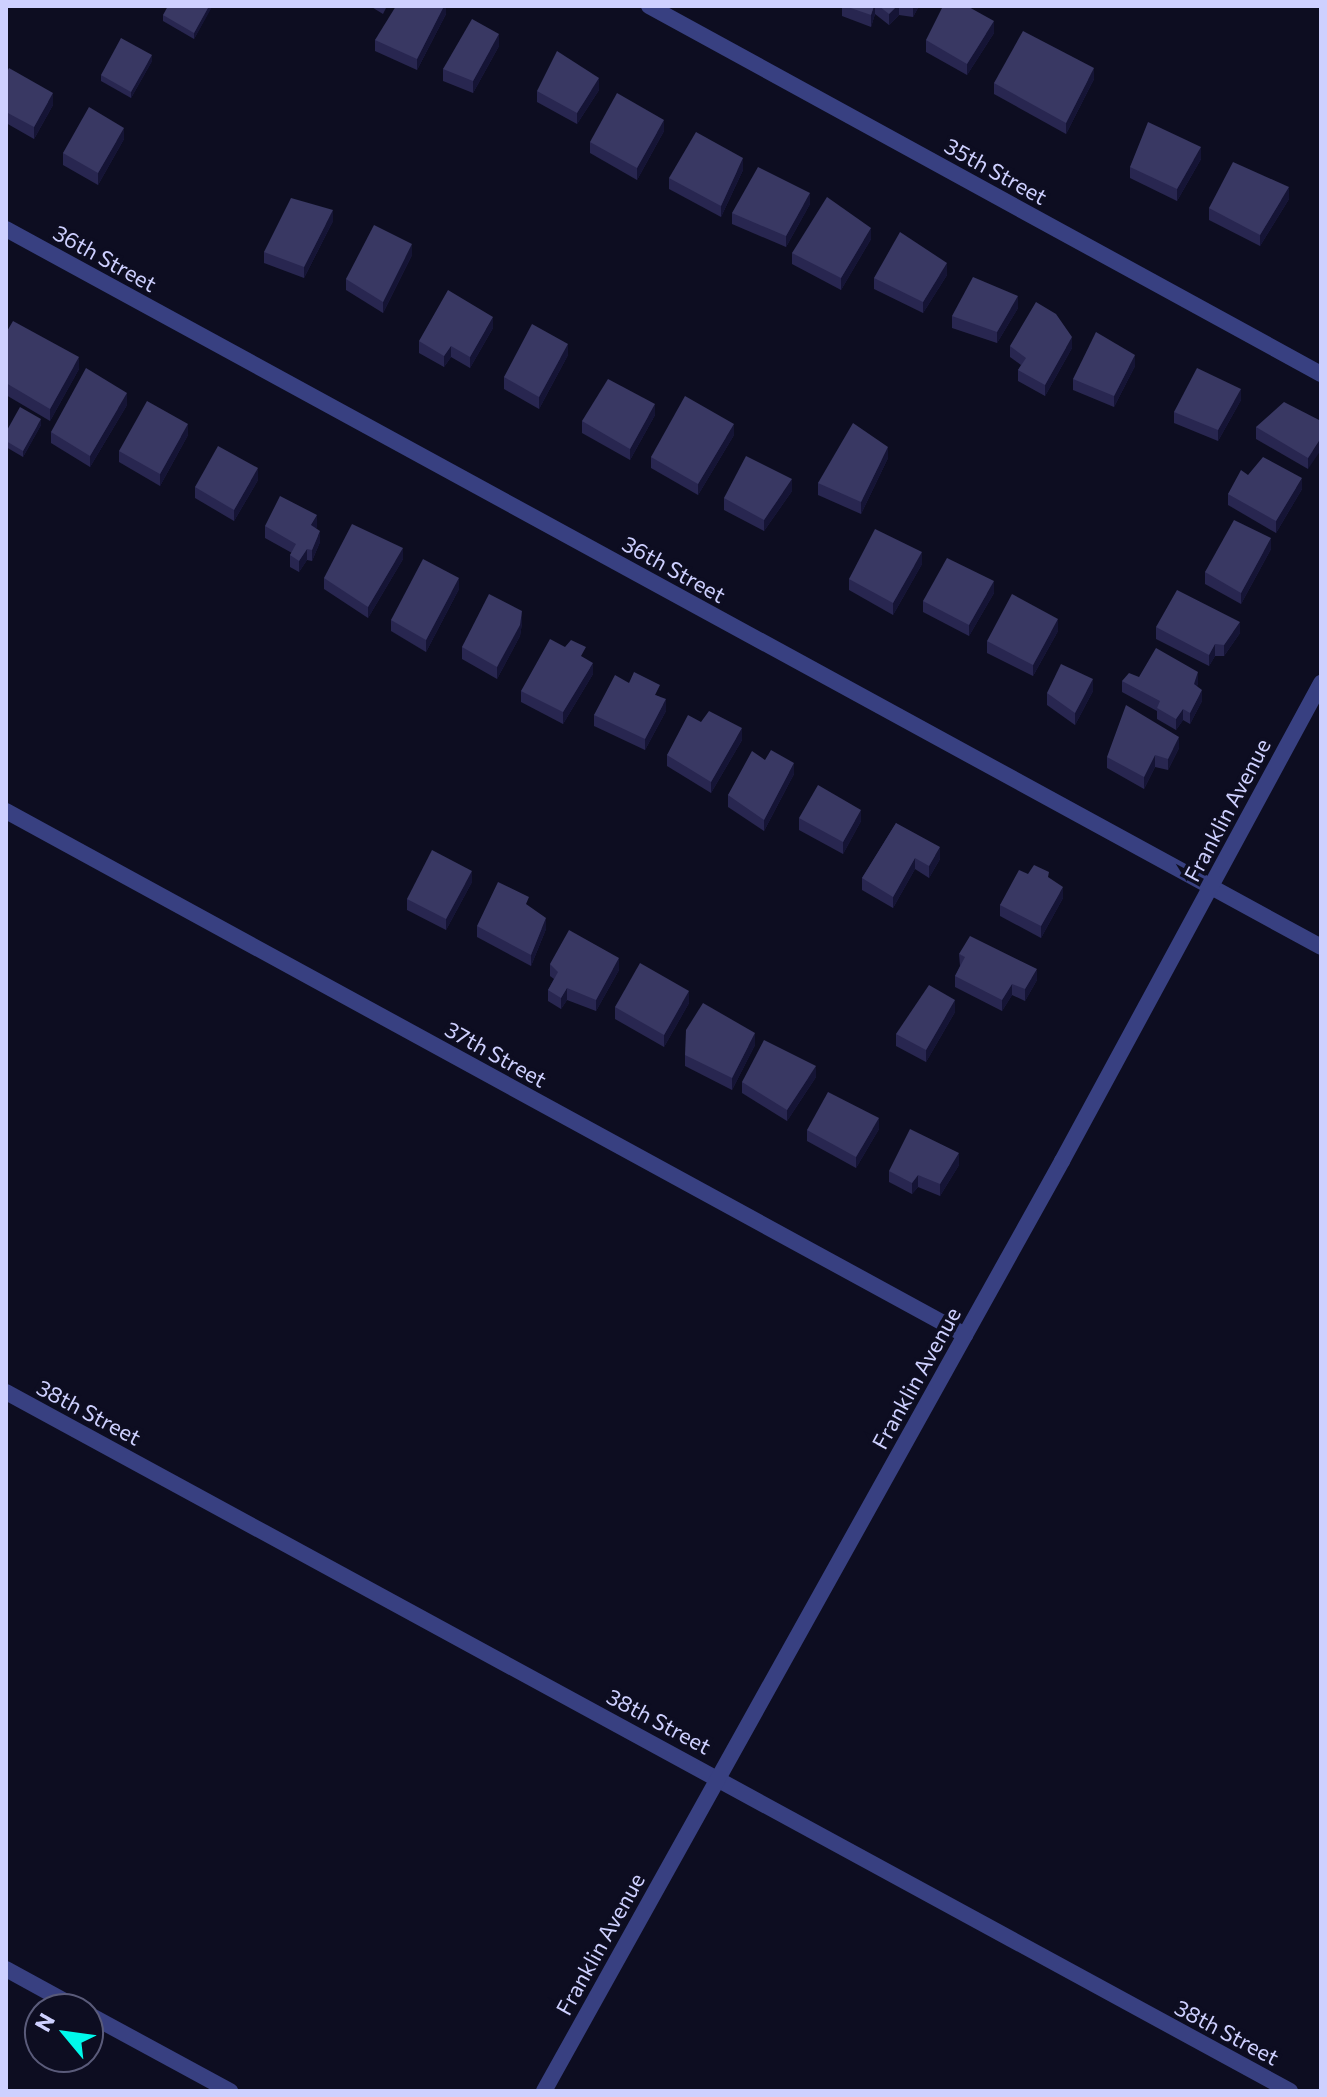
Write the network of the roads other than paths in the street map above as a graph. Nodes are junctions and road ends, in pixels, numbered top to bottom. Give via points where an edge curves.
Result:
1 (649, 6) edge
2 (6, 229) edge
3 (1321, 374) edge
4 (1321, 683) edge
5 (6, 811) edge
6 (1210, 887) junction
7 (1321, 947) edge
8 (965, 1335) junction
9 (6, 1392) edge
10 (718, 1778) junction
11 (6, 1969) edge
12 (50, 1993) edge
13 (104, 2023) edge
14 (230, 2091) edge
15 (544, 2091) edge
16 (1290, 2091) edge

1 - 3 street, 35th Street
2 - 6 street, 36th Street
4 - 6 street, Franklin Avenue
5 - 8 street, 37th Street
6 - 7 street, 36th Street
6 - 8 street, Franklin Avenue
8 - 10 street, Franklin Avenue
9 - 10 street, 38th Street
10 - 15 street, Franklin Avenue
10 - 16 street, 38th Street
11 - 12 street
13 - 14 street

